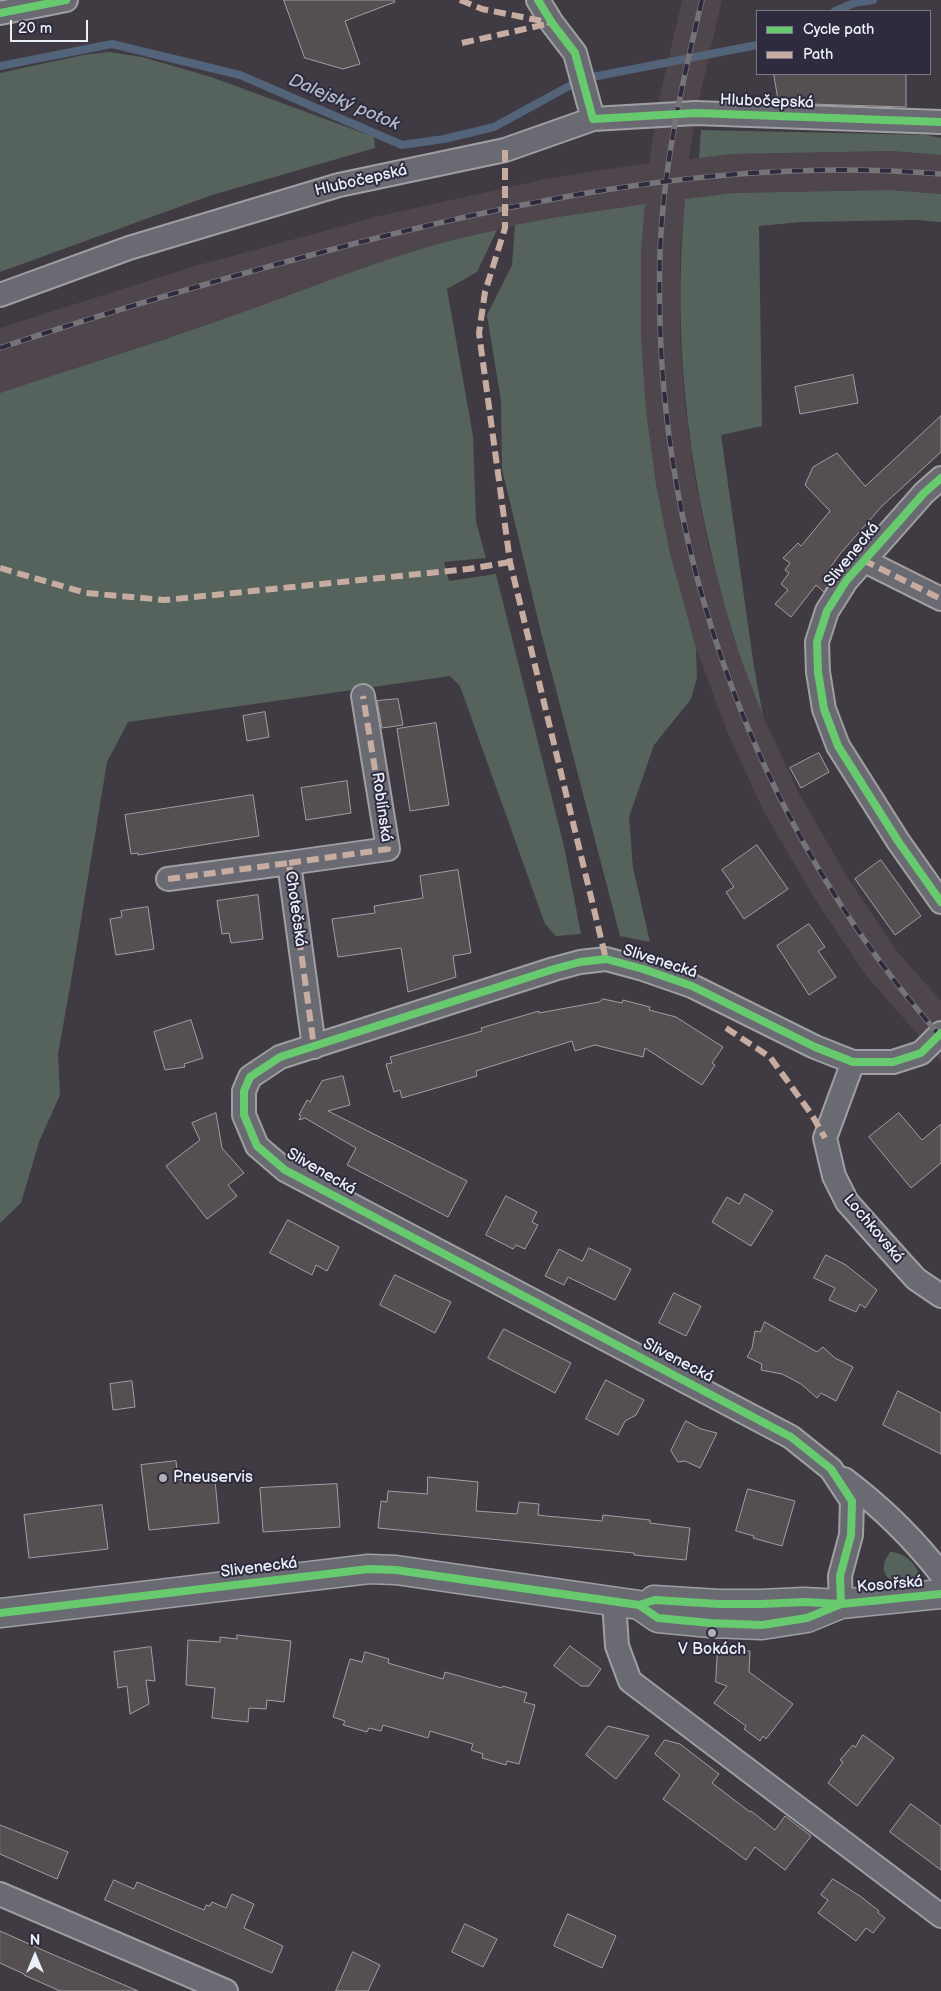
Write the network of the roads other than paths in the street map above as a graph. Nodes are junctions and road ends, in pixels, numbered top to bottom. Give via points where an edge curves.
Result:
1 (66, 0) edge
2 (538, 0) edge
3 (0, 13) edge
4 (593, 119) junction
5 (941, 122) edge
6 (0, 295) edge
7 (941, 478) edge
8 (863, 560) junction
9 (941, 599) edge
10 (364, 696) dead end
11 (289, 863) junction
12 (168, 879) dead end
13 (941, 902) edge
14 (941, 1033) edge
15 (314, 1047) junction
16 (853, 1062) junction
17 (941, 1296) edge
18 (831, 1469) junction
19 (941, 1574) edge
20 (941, 1594) edge
21 (626, 1604) junction
22 (841, 1604) junction
23 (0, 1613) edge
24 (0, 1894) edge
25 (941, 1916) edge
26 (226, 1991) edge

1 - 3 street
2 - 4 street via 575,53
4 - 5 street, Hlubočepská via 696,114
4 - 6 street, Hlubočepská via 505,150 339,185 129,248
7 - 8 street, Slivenecká
8 - 9 street
8 - 13 street, Slivenecká via 827,611 818,642 818,672 824,708 838,746
10 - 11 street, Roblínská via 388,849
11 - 12 street, Chotečská
11 - 15 street, Chotečská
14 - 16 street, Slivenecká via 921,1053 893,1062
15 - 16 street, Slivenecká via 554,968 606,959 692,986 815,1047
15 - 18 street, Slivenecká via 280,1057 250,1077 244,1091 244,1115 257,1146 285,1170 791,1437
16 - 17 street, Lochkovská via 825,1138 834,1176 847,1202 879,1238 916,1279
18 - 19 street, Kosořská via 873,1501
18 - 22 street, Slivenecká via 852,1501 851,1535 840,1576
20 - 22 street, Kosořská
21 - 22 street, Slivenecká via 655,1600 718,1604
21 - 23 street, Slivenecká via 396,1570 369,1569
21 - 25 street via 617,1646 630,1681
24 - 26 street

